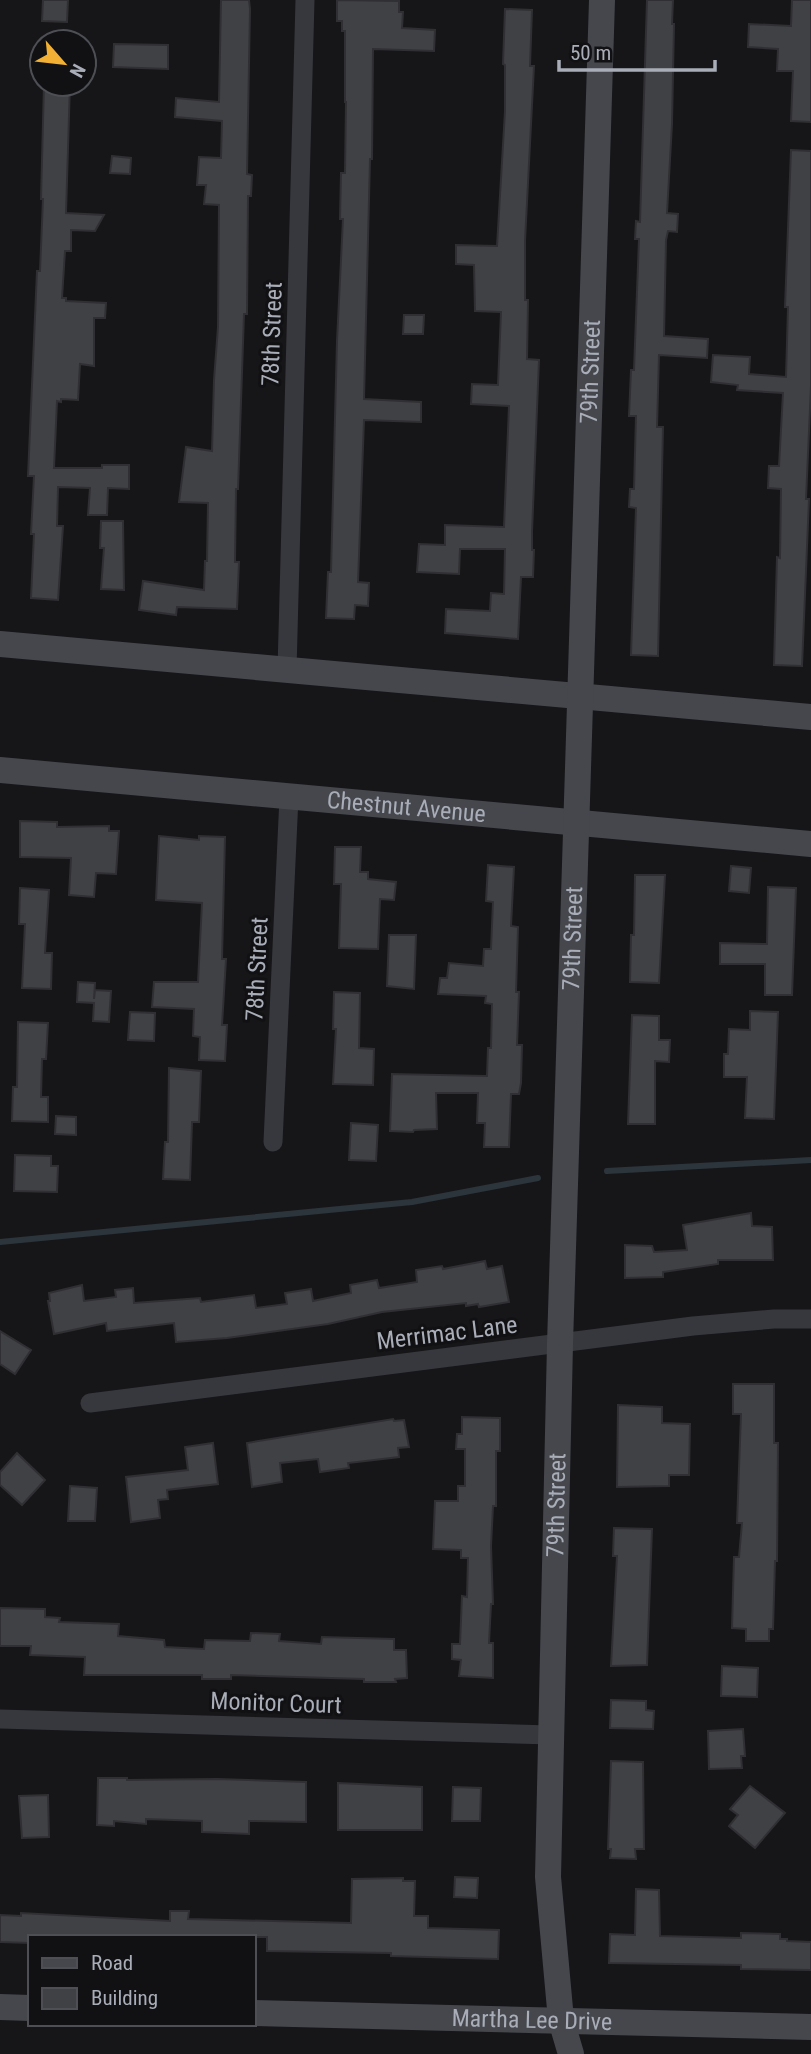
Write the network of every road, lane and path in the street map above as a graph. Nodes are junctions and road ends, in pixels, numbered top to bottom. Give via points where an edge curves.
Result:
1 (305, 0) edge
2 (602, 0) edge
3 (0, 644) edge
4 (287, 670) junction
5 (580, 697) junction
6 (811, 717) edge
7 (0, 770) edge
8 (289, 797) junction
9 (576, 823) junction
10 (811, 844) edge
11 (274, 1142) dead end
12 (811, 1319) edge
13 (560, 1344) junction
14 (90, 1403) dead end
15 (0, 1719) edge
16 (550, 1735) junction
17 (0, 2007) edge
18 (28, 2008) edge
19 (256, 2013) edge
20 (561, 2020) junction
21 (811, 2027) edge
22 (571, 2054) edge

1 - 4 street, 78th Street
2 - 5 street, 79th Street
3 - 4 street
4 - 5 street
5 - 6 street
5 - 9 street, 79th Street
7 - 8 street, Chestnut Avenue
8 - 9 street, Chestnut Avenue
8 - 11 street, 78th Street
9 - 10 street, Chestnut Avenue
9 - 13 street, 79th Street
12 - 13 street, Merrimac Lane via 693,1326
13 - 14 street, Merrimac Lane
13 - 16 street, 79th Street
15 - 16 street, Monitor Court
16 - 20 street, 79th Street via 548,1877
17 - 18 street
19 - 20 street, Martha Lee Drive
20 - 21 street, Martha Lee Drive
20 - 22 street, 79th Street

